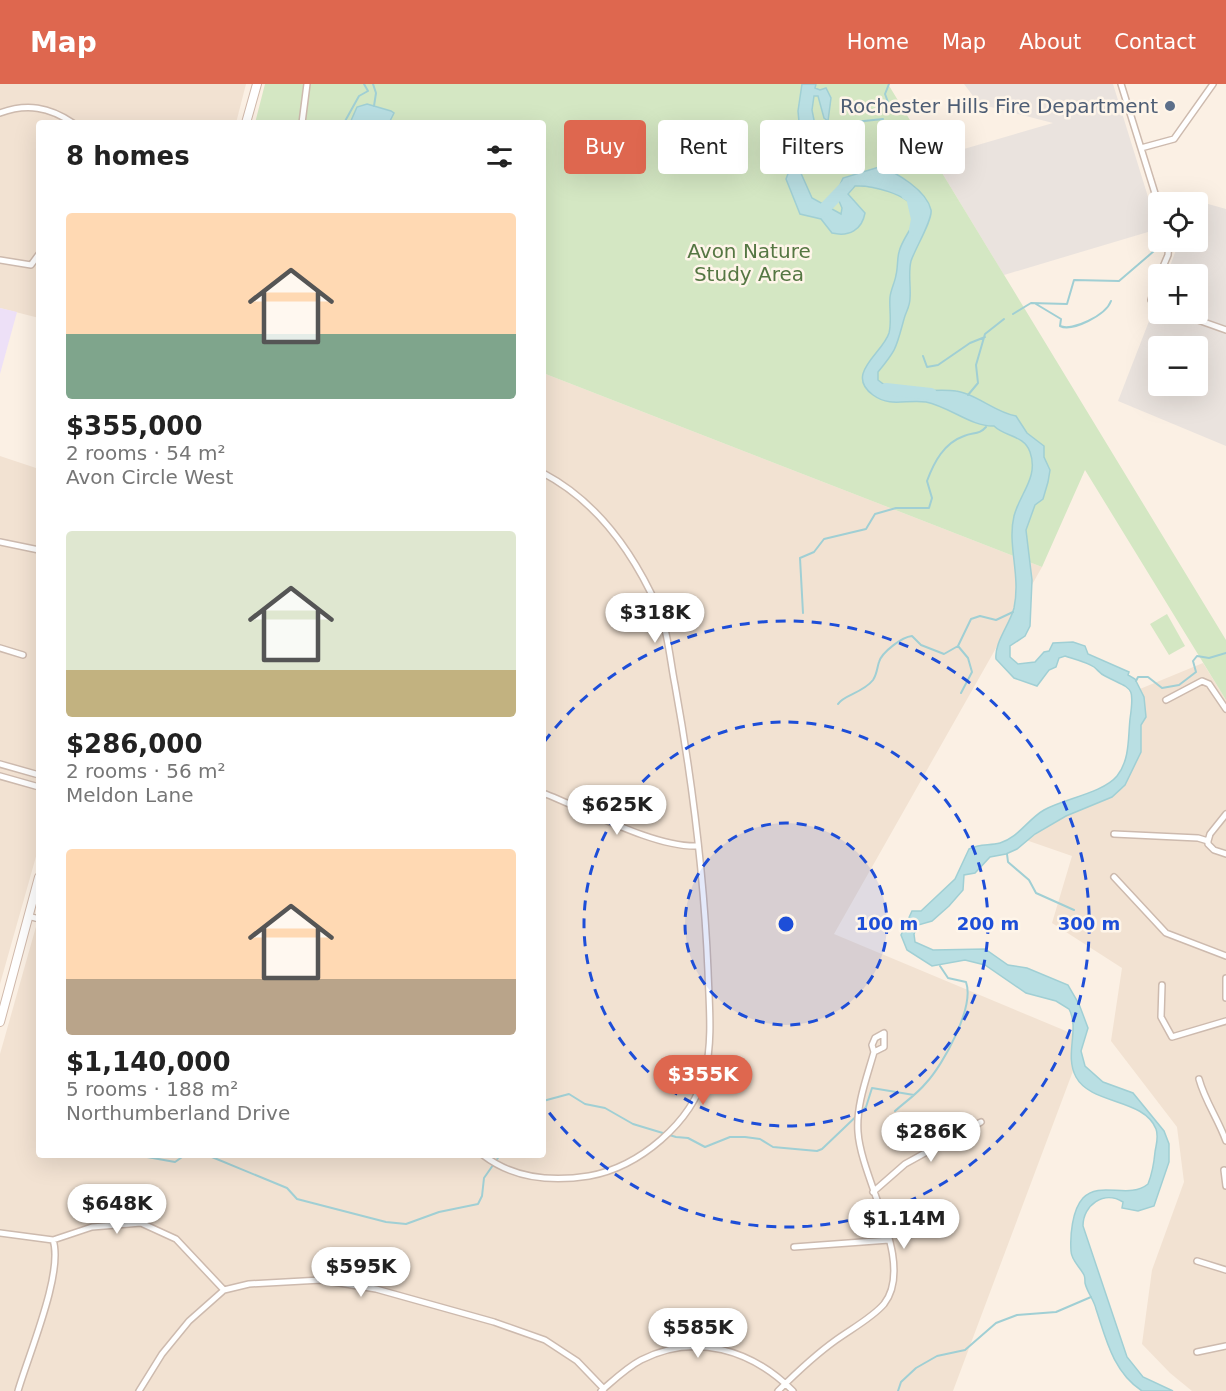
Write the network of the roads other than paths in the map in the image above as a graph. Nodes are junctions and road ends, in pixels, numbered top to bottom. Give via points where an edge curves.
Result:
1 (256, 84) edge
2 (307, 84) edge
3 (1121, 84) edge
4 (1212, 84) edge
5 (0, 113) edge
6 (68, 120) edge
7 (247, 120) edge
8 (302, 120) edge
9 (1141, 148) junction
10 (1155, 192) edge
11 (36, 258) edge
12 (0, 260) edge
13 (1208, 324) edge
14 (1226, 330) edge
15 (546, 475) edge
16 (0, 542) edge
17 (36, 549) edge
18 (0, 648) edge
19 (23, 655) dead end
20 (1166, 700) dead end
21 (1226, 709) edge
22 (0, 764) edge
23 (36, 774) edge
24 (0, 776) edge
25 (36, 786) edge
26 (546, 794) edge
27 (1226, 814) edge
28 (1114, 834) dead end
29 (1208, 841) junction
30 (698, 846) junction
31 (1226, 854) edge
32 (1114, 877) dead end
33 (36, 888) edge
34 (28, 916) junction
35 (36, 918) edge
36 (1226, 956) edge
37 (1226, 978) edge
38 (1162, 985) dead end
39 (1226, 998) edge
40 (1226, 1021) edge
41 (0, 1022) edge
42 (874, 1052) dead end
43 (1199, 1079) dead end
44 (1226, 1115) edge
45 (1218, 1119) junction
46 (981, 1122) dead end
47 (1226, 1141) edge
48 (488, 1158) edge
49 (1224, 1170) dead end
50 (1226, 1186) edge
51 (873, 1192) junction
52 (0, 1233) edge
53 (53, 1240) junction
54 (889, 1240) junction
55 (794, 1247) dead end
56 (1197, 1261) dead end
57 (1226, 1269) edge
58 (224, 1290) junction
59 (1225, 1347) edge
60 (1197, 1352) dead end
61 (786, 1383) junction
62 (602, 1390) edge
63 (18, 1391) edge
64 (139, 1391) edge
65 (778, 1391) edge
66 (793, 1391) edge

1 - 7 street
2 - 8 street
3 - 9 street
4 - 9 street via 1174,139
5 - 6 street via 32,106
9 - 10 street
11 - 12 street via 31,265
13 - 14 street
15 - 30 street via 576,493 618,536 659,611 684,733
16 - 17 street
18 - 19 street
20 - 21 street via 1202,681 1209,684
22 - 23 street
24 - 25 street
26 - 30 street via 653,838
27 - 29 street
28 - 29 street
29 - 31 street via 1214,850
30 - 48 street via 709,1029 705,1073 691,1105 653,1146 599,1174 543,1179 508,1170
32 - 36 street via 1166,933
33 - 34 street
34 - 35 street
34 - 41 street
37 - 39 street
38 - 40 street via 1161,1017 1172,1037
42 - 51 street via 858,1130 863,1164
43 - 45 street
44 - 45 street
45 - 47 street
46 - 51 street via 905,1164
49 - 50 street
51 - 54 street
52 - 53 street
53 - 58 street via 92,1227 141,1223 176,1239
53 - 63 street via 54,1278
54 - 55 street
54 - 61 street via 895,1278 885,1302
56 - 57 street
58 - 62 street via 249,1284 321,1280 376,1289 545,1340 577,1361
58 - 64 street via 189,1321
59 - 60 street
61 - 62 street via 758,1362 730,1350 679,1347 642,1359
61 - 65 street
61 - 66 street

